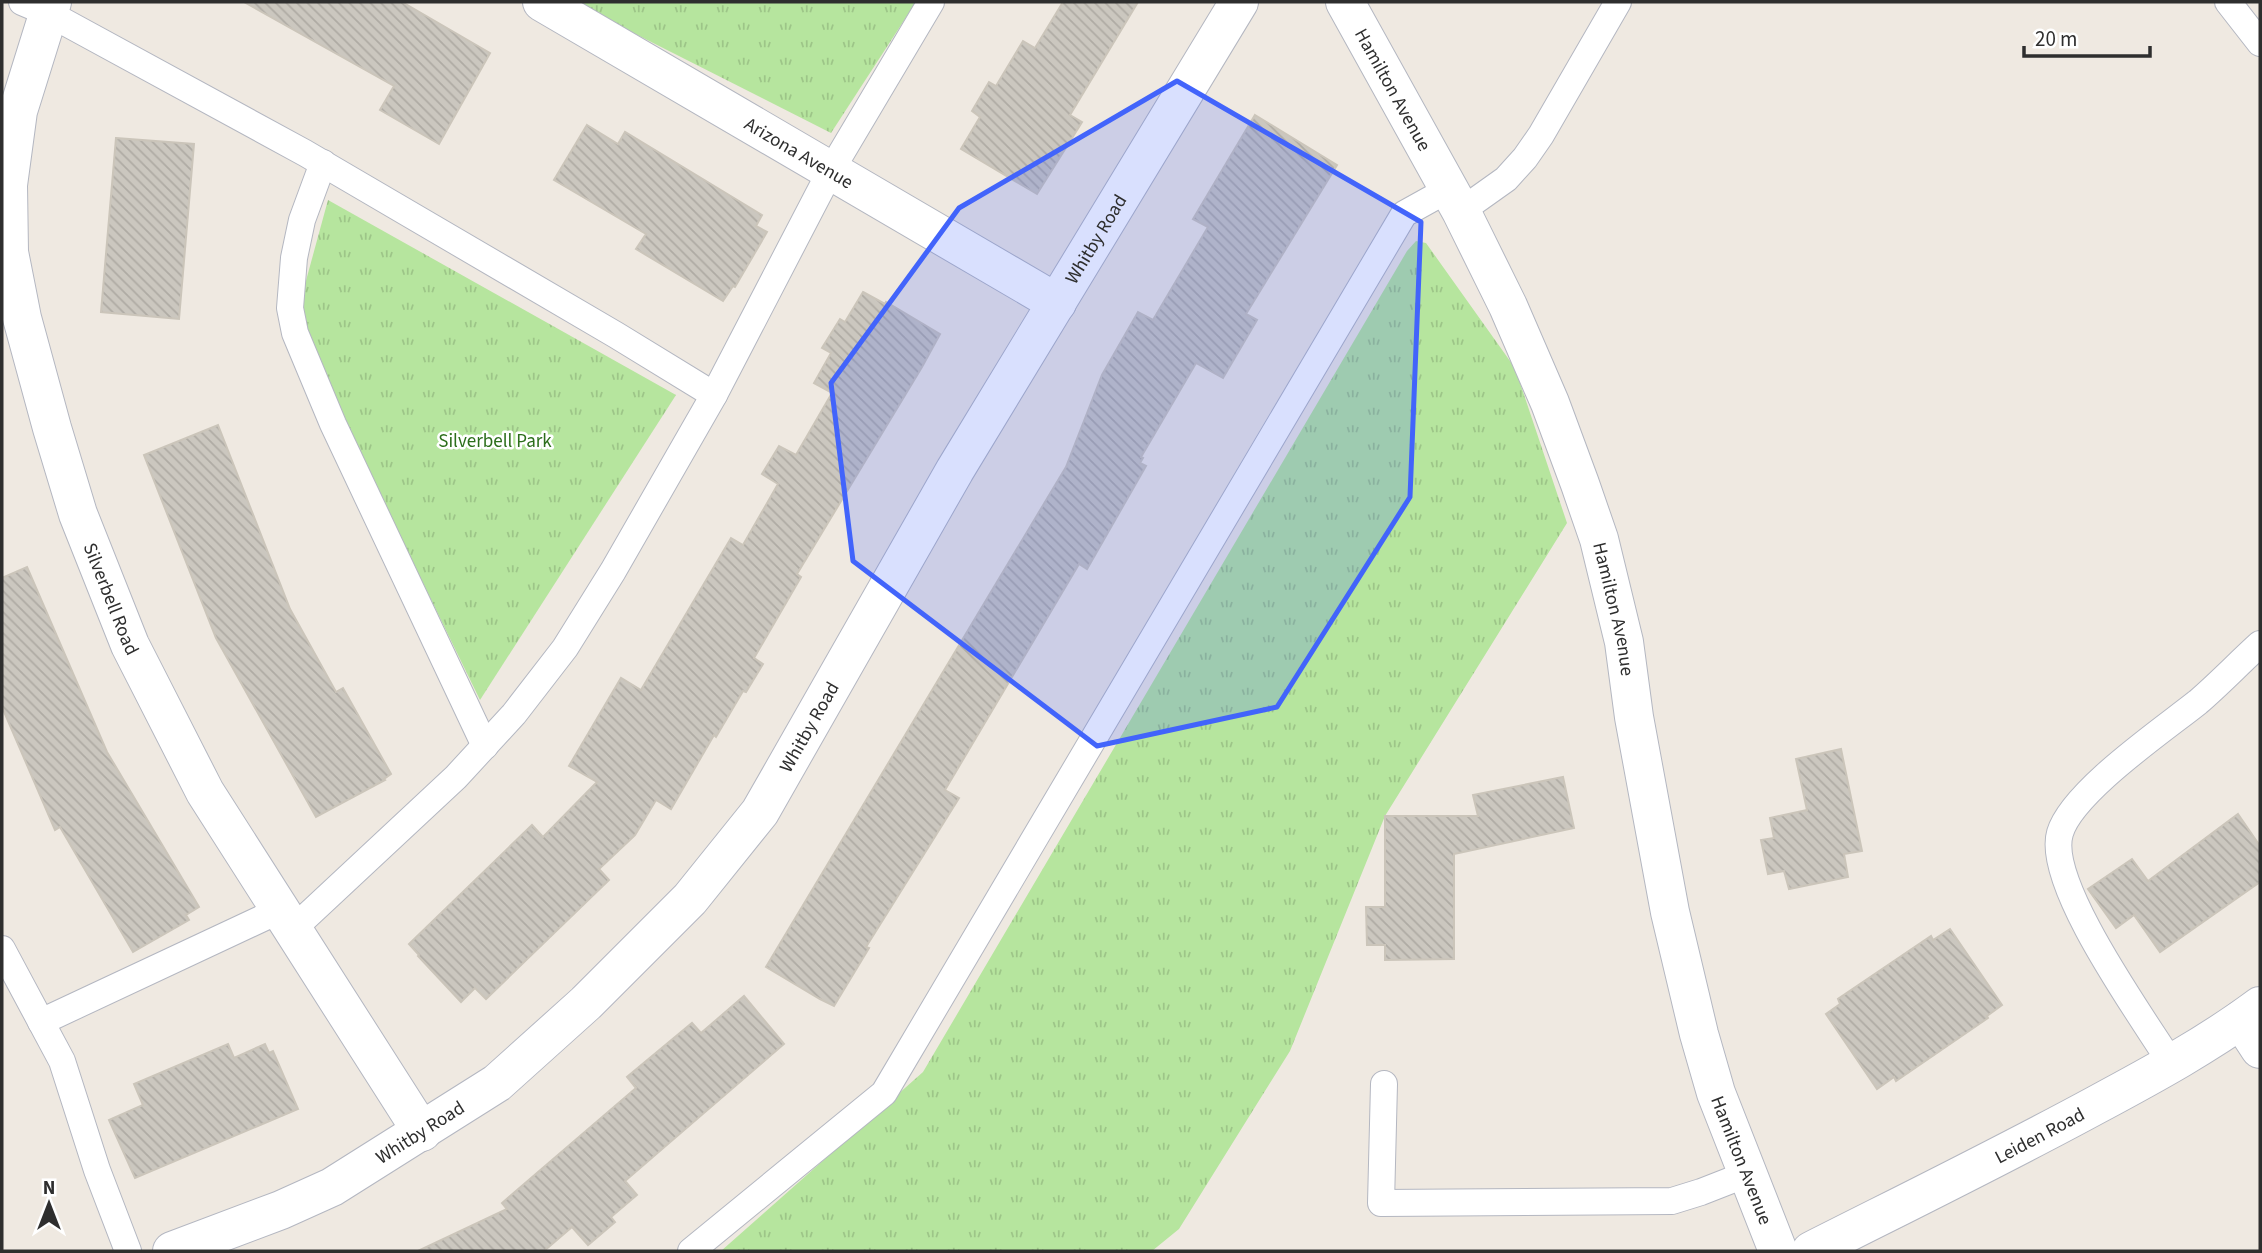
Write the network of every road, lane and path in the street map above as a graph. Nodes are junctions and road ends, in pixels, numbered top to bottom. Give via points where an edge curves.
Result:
1 (542, 2) edge
2 (931, 2) edge
3 (1239, 2) edge
4 (1345, 2) edge
5 (1618, 2) edge
6 (2228, 2) edge
7 (41, 6) edge
8 (2260, 43) edge
9 (323, 163) junction
10 (830, 172) junction
11 (1455, 200) junction
12 (1056, 303) junction
13 (714, 395) junction
14 (2260, 644) edge
15 (485, 746) junction
16 (286, 920) junction
17 (2, 948) edge
18 (41, 1022) junction
19 (2254, 1025) edge
20 (2171, 1063) junction
21 (1384, 1084) dead end
22 (422, 1132) junction
23 (1747, 1174) junction
24 (128, 1251) edge
25 (172, 1251) edge
26 (691, 1251) edge
27 (1778, 1251) edge
28 (1811, 1251) edge

1 - 10 street, Arizona Avenue
2 - 10 lane
3 - 12 street, Whitby Road
4 - 11 street, Hamilton Avenue
5 - 11 lane via 1525,158 1506,179
6 - 8 lane
7 - 9 lane
7 - 16 street, Silverbell Road via 18,111 8,185 9,252 22,318 78,514 130,646 205,792
9 - 13 lane
9 - 15 lane via 294,258 290,308 295,333 338,436
10 - 12 street, Arizona Avenue
10 - 13 lane
11 - 23 street, Hamilton Avenue via 1545,391 1599,539 1624,642 1680,953 1716,1093
11 - 26 lane via 1404,214 884,1093
12 - 22 street, Whitby Road via 760,812 690,899 586,1003 497,1083
13 - 15 lane via 565,648
14 - 20 lane via 2200,700 2112,770 2073,810 2060,833 2067,887 2081,919
15 - 16 lane via 456,777
16 - 18 lane
16 - 22 street, Silverbell Road
17 - 18 lane
18 - 24 lane via 62,1061
19 - 20 street, Leiden Road
20 - 28 street, Leiden Road
21 - 23 lane via 1381,1203 1672,1200
22 - 25 street, Whitby Road via 332,1187
23 - 27 street, Hamilton Avenue

